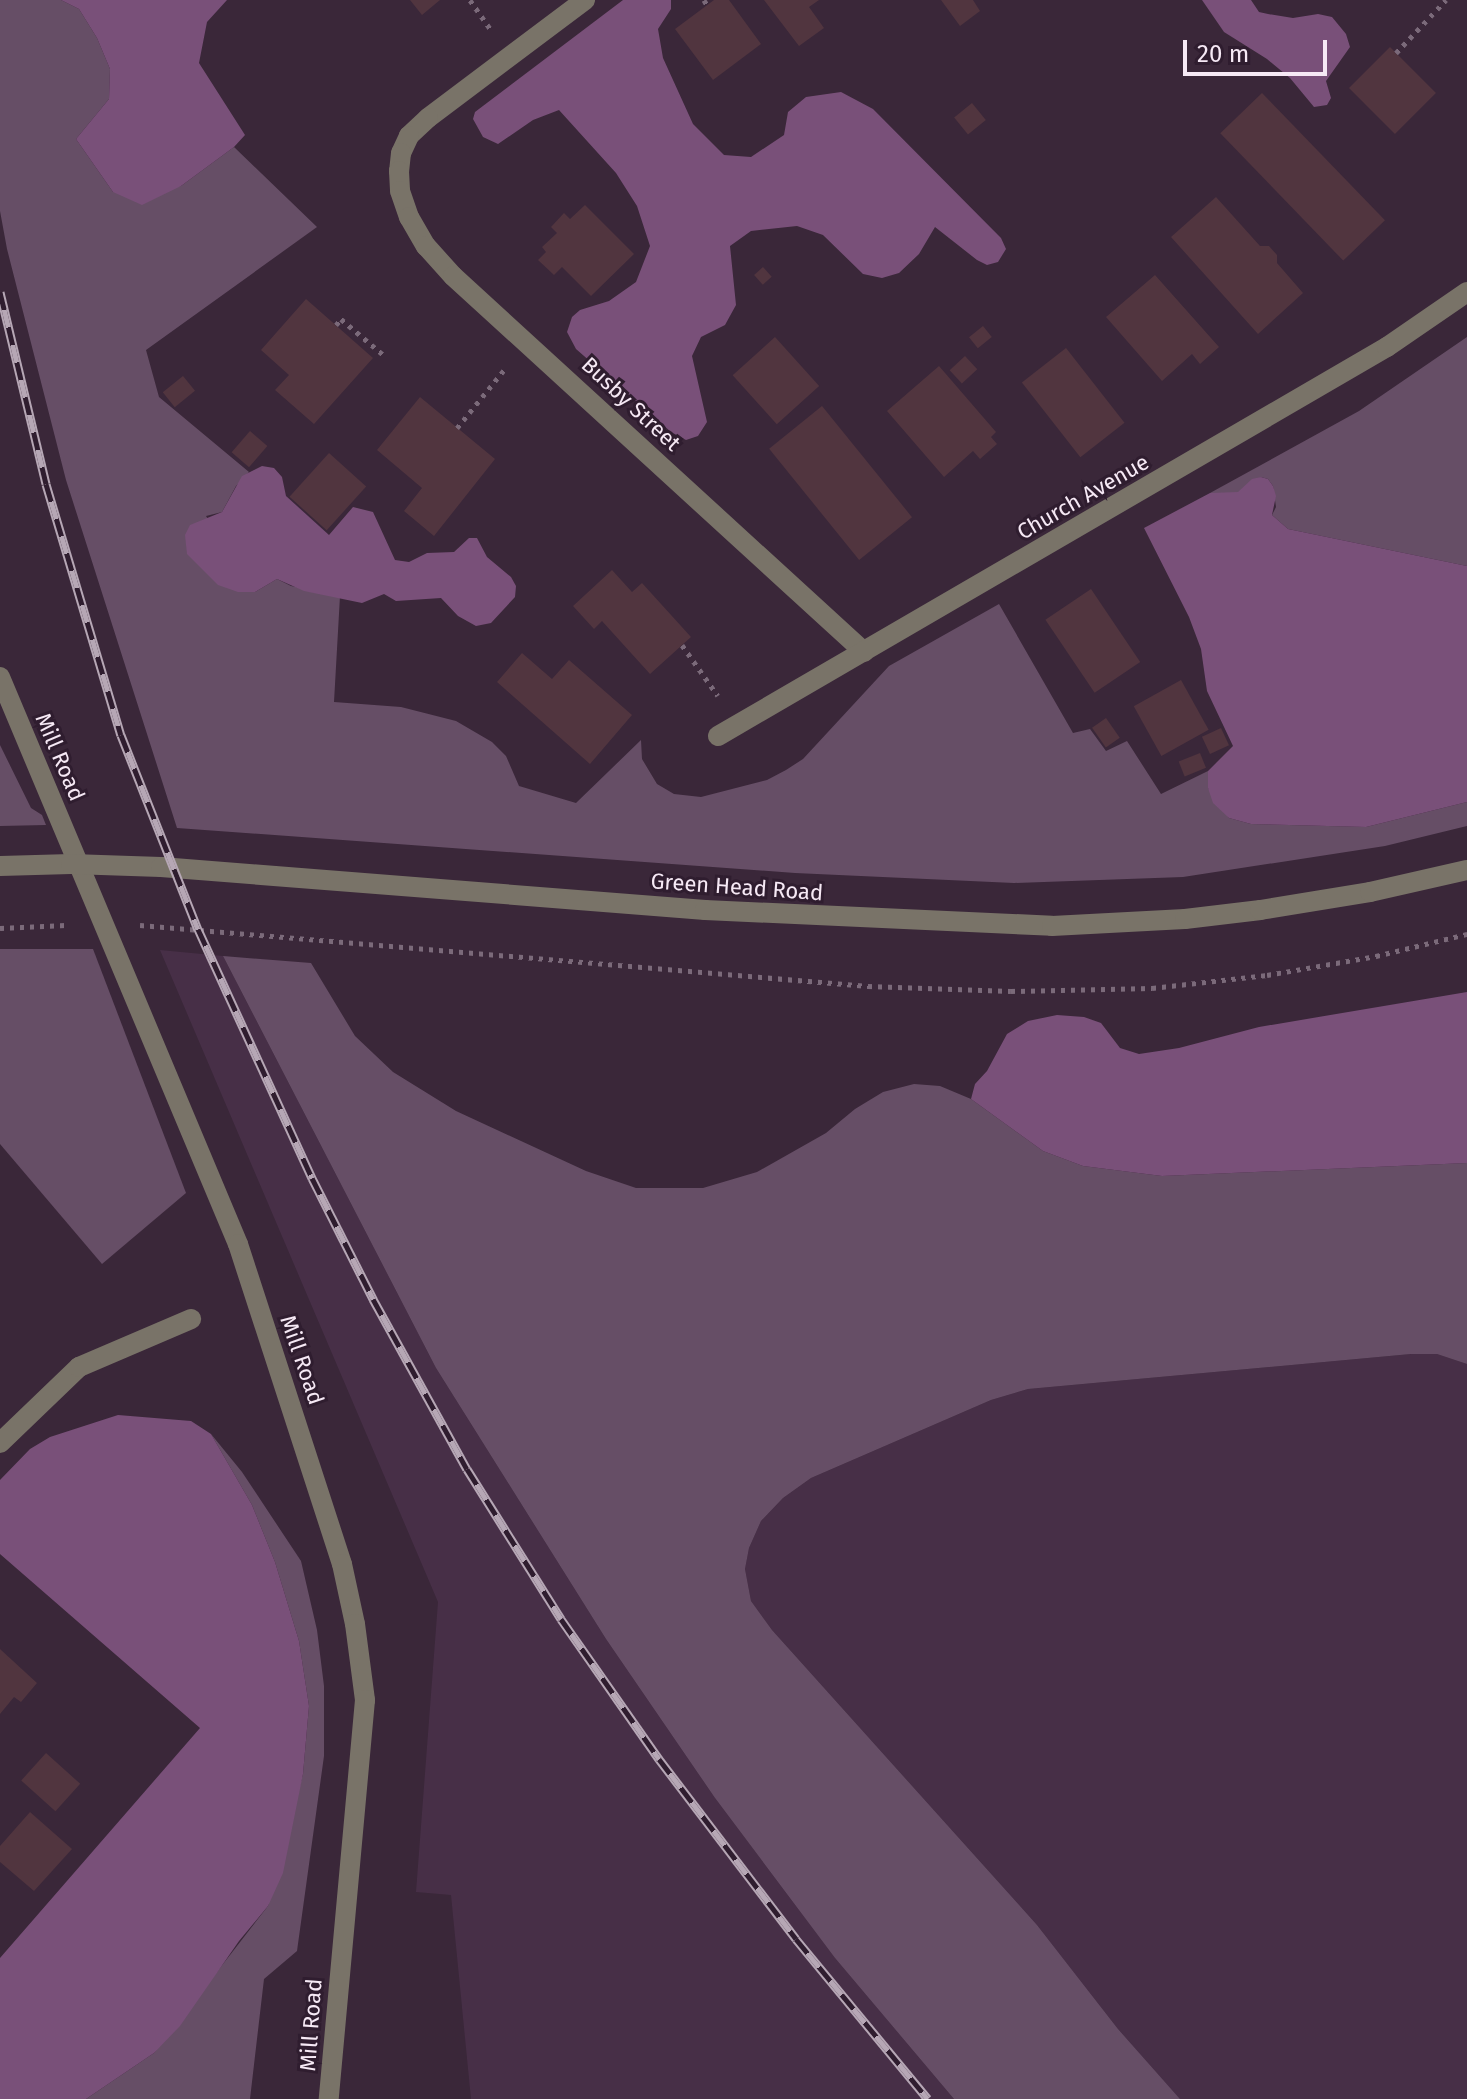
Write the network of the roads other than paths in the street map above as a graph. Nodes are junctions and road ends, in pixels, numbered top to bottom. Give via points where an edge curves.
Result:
1 (585, 0) edge
2 (1467, 292) edge
3 (864, 652) junction
4 (0, 677) edge
5 (718, 736) dead end
6 (0, 866) edge
7 (1467, 870) edge
8 (191, 1319) dead end
9 (0, 1443) edge
10 (329, 2099) edge

1 - 3 street, Busby Street via 409,136 399,171 409,217 426,246
2 - 3 street, Church Avenue via 1387,347
3 - 5 street, Church Avenue
4 - 10 street, Mill Road via 238,1244 342,1564 365,1700
6 - 7 street, Green Head Road via 113,865 705,910 1052,926 1260,910
8 - 9 street via 79,1367

